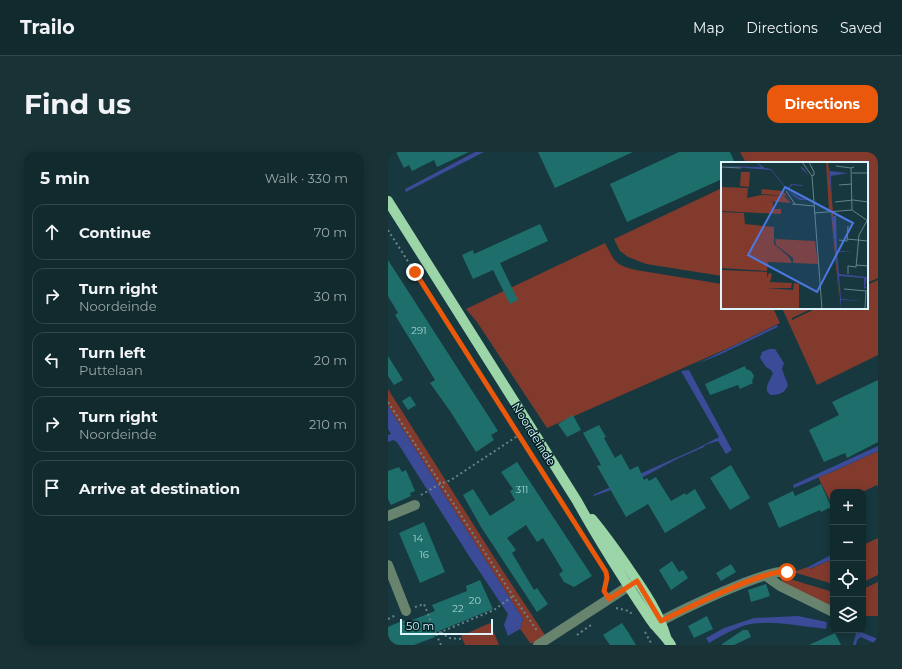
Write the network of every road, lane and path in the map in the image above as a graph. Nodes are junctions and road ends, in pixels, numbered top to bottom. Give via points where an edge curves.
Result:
1 (388, 201) edge
2 (388, 230) edge
3 (388, 402) edge
4 (519, 435) junction
5 (440, 484) junction
6 (425, 493) dead end
7 (577, 501) junction
8 (415, 505) dead end
9 (388, 516) edge
10 (582, 534) dead end
11 (388, 565) edge
12 (606, 572) dead end
13 (787, 572) dead end
14 (766, 576) junction
15 (637, 581) junction
16 (628, 587) junction
17 (514, 596) junction
18 (609, 599) junction
19 (406, 611) junction
20 (830, 611) edge
21 (635, 617) dead end
22 (388, 619) edge
23 (658, 623) junction
24 (644, 631) dead end
25 (441, 632) junction
26 (436, 634) junction
27 (462, 639) dead end
28 (669, 642) edge
29 (541, 643) edge
30 (441, 645) edge
31 (652, 645) edge

1 - 7 main road, Noordeinde
2 - 4 path, Noordeinde
3 - 5 path
4 - 5 path via 451,480
4 - 10 path, Noordeinde
5 - 6 path
5 - 17 path
7 - 15 main road, Noordeinde via 607,537
7 - 16 main road, Noordeinde
8 - 9 street
11 - 19 street
12 - 18 path via 604,591
13 - 14 street
14 - 20 street via 780,586
14 - 23 street
15 - 16 street
15 - 23 main road, Noordeinde
16 - 18 street
16 - 23 main road, Noordeinde
17 - 25 path via 494,610
17 - 29 path
18 - 21 path via 615,607 628,611
18 - 29 street
19 - 22 path
19 - 26 path via 424,604
23 - 28 main road, Noordeinde
24 - 31 path
25 - 26 path
25 - 27 path via 449,638
26 - 30 path

